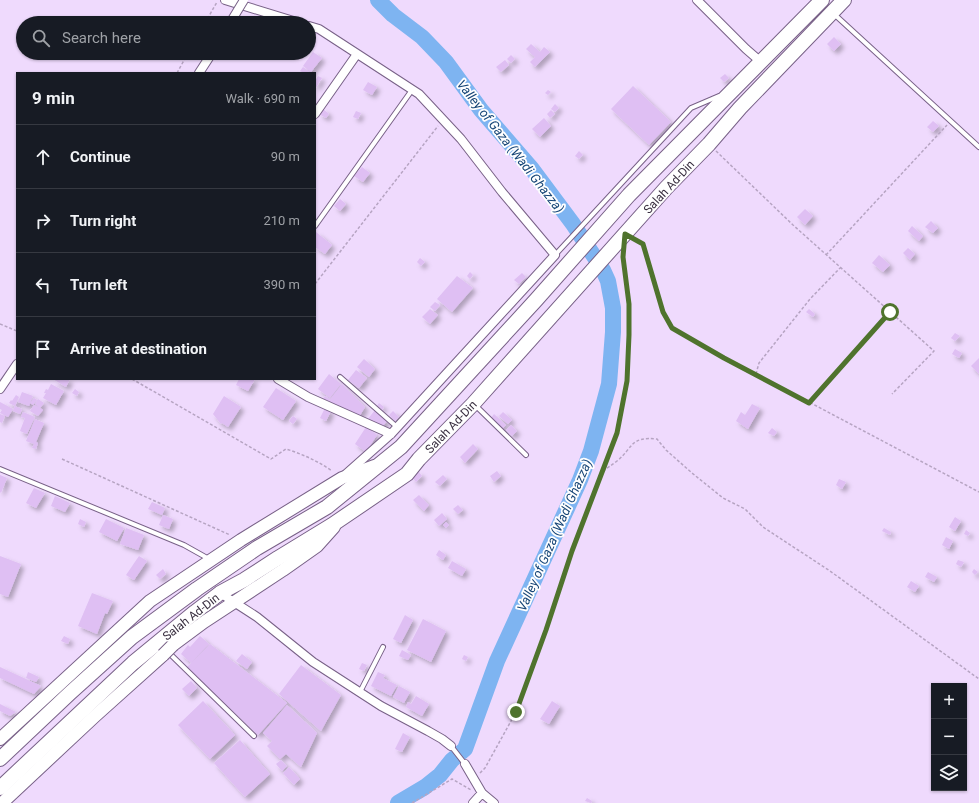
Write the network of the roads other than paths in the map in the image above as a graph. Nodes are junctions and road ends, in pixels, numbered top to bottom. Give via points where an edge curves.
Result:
1 (225, 0) edge
2 (244, 0) edge
3 (697, 0) edge
4 (822, 0) edge
5 (844, 0) edge
6 (832, 13) junction
7 (234, 16) edge
8 (277, 16) edge
9 (316, 28) edge
10 (357, 54) junction
11 (207, 60) edge
12 (761, 62) junction
13 (200, 72) edge
14 (412, 90) junction
15 (733, 90) junction
16 (316, 113) edge
17 (979, 147) edge
18 (316, 225) edge
19 (555, 255) junction
20 (16, 365) edge
21 (340, 377) dead end
22 (280, 380) edge
23 (0, 389) edge
24 (473, 404) junction
25 (397, 427) junction
26 (390, 434) junction
27 (526, 456) dead end
28 (381, 464) junction
29 (0, 469) edge
30 (342, 478) junction
31 (342, 519) junction
32 (211, 560) junction
33 (220, 593) junction
34 (234, 602) junction
35 (383, 647) dead end
36 (160, 648) junction
37 (360, 692) junction
38 (254, 736) dead end
39 (0, 739) edge
40 (451, 746) joint
41 (0, 759) edge
42 (465, 764) joint
43 (0, 788) edge
44 (482, 793) junction
45 (2, 803) edge
46 (473, 803) edge
47 (494, 803) edge

1 - 8 street
2 - 7 street, bridge
3 - 12 street
4 - 12 highway, Salah Ad-Din
5 - 6 highway, Salah Ad-Din
6 - 17 lane
6 - 24 highway, Salah Ad-Din via 666,188
9 - 10 street
10 - 14 street
10 - 16 street
11 - 13 street
12 - 15 highway, Salah Ad-Din
14 - 18 lane
14 - 19 street via 419,94 461,139
15 - 19 lane via 691,108
15 - 28 highway, Salah Ad-Din via 629,195 401,447
19 - 25 street
20 - 23 street
21 - 25 lane
22 - 26 street via 308,397
24 - 27 lane
24 - 31 highway, Salah Ad-Din via 407,474
25 - 26 street
26 - 30 street
28 - 30 main road
28 - 41 highway, Salah Ad-Din via 327,508 257,548 132,637
29 - 32 lane via 184,545
30 - 32 main road
31 - 33 highway, Salah Ad-Din
31 - 34 main road via 317,546
32 - 39 main road via 150,602
33 - 34 street
33 - 36 highway, Salah Ad-Din
34 - 36 main road, bridge via 173,645
34 - 37 street via 313,662
35 - 37 lane
36 - 38 lane
36 - 43 highway, Salah Ad-Din via 133,663
36 - 45 main road via 95,716
37 - 40 street
40 - 42 lane
42 - 44 street
44 - 46 street
44 - 47 street

